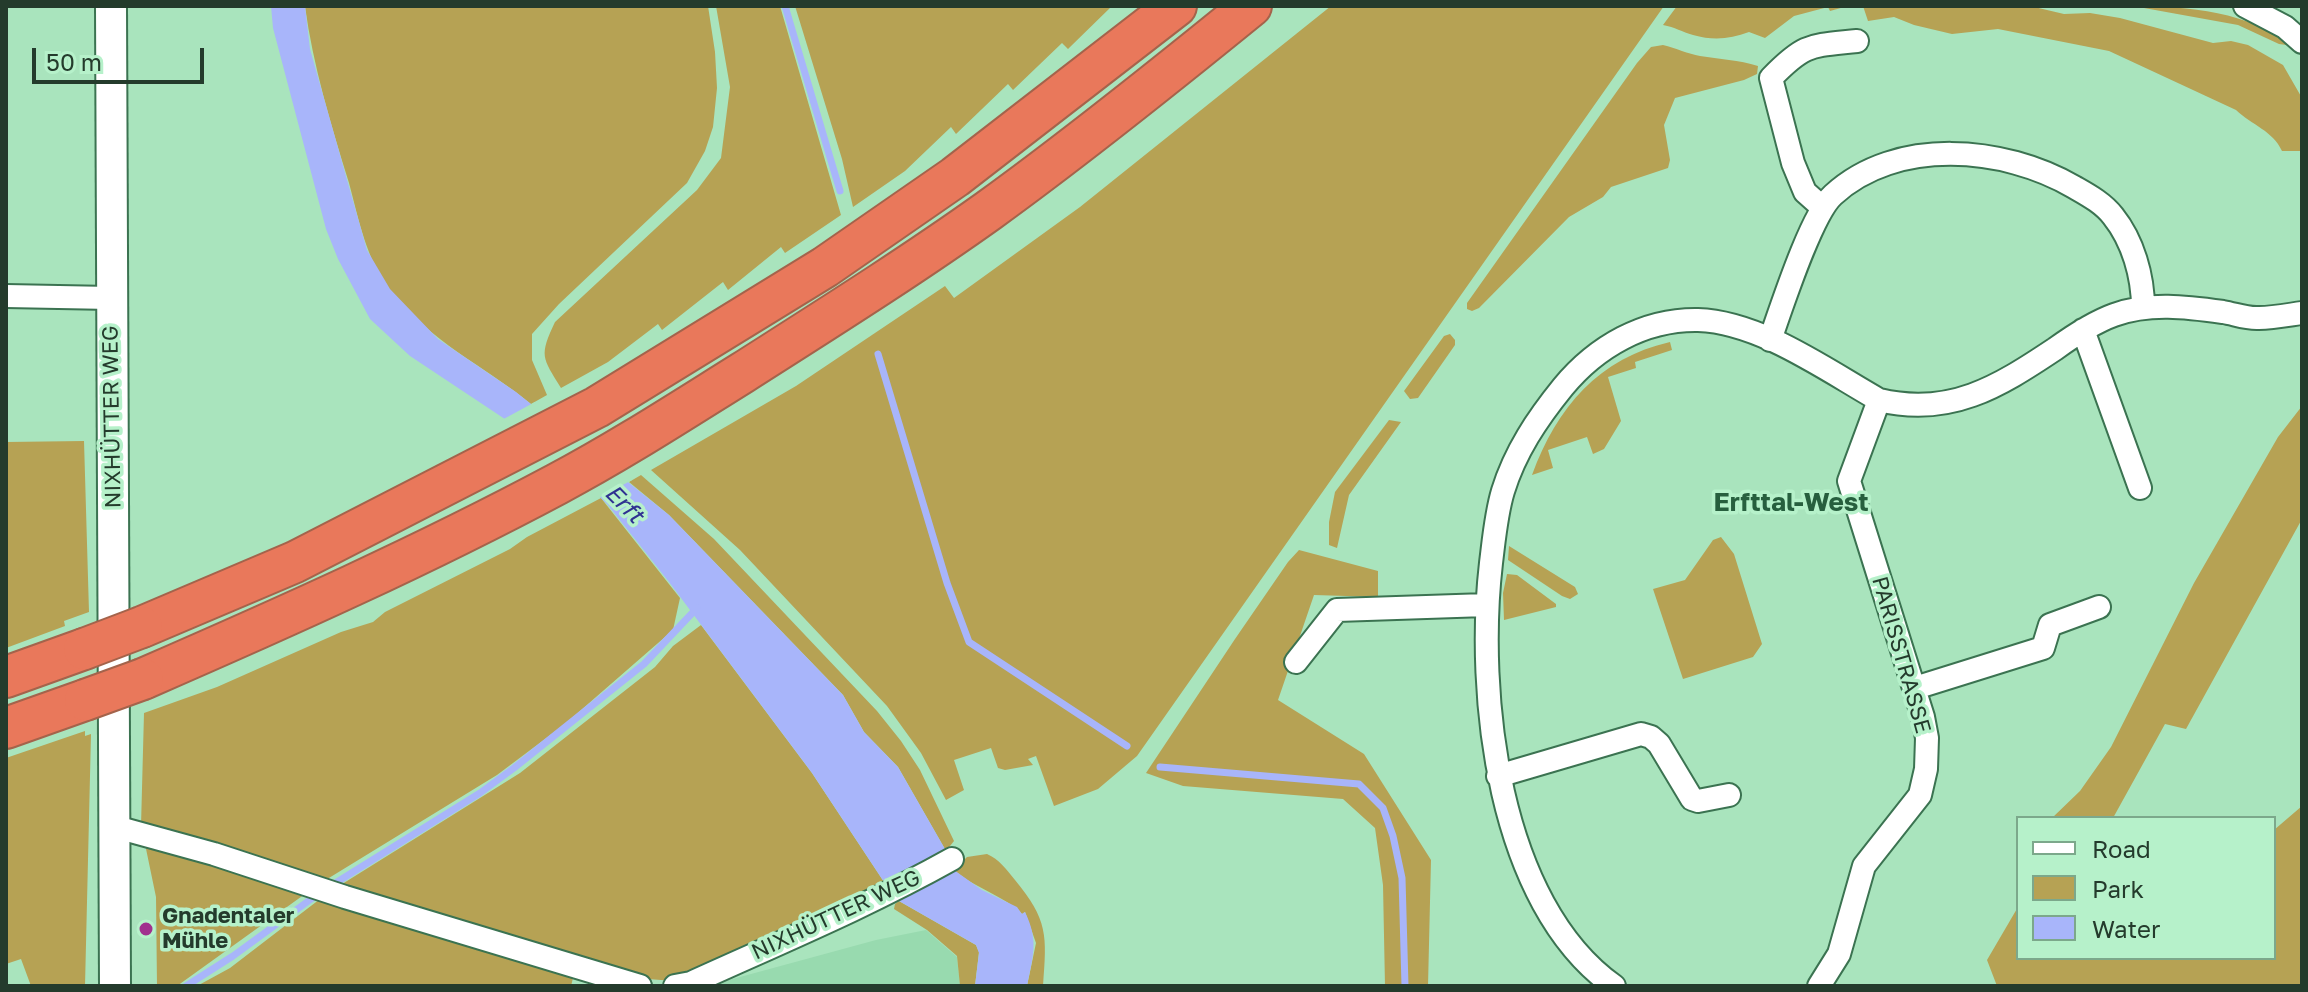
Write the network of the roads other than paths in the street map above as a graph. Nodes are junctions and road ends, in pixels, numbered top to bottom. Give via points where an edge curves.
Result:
1 (111, 6) edge
2 (1176, 6) edge
3 (1251, 6) edge
4 (2245, 6) edge
5 (1857, 41) dead end
6 (2302, 42) edge
7 (1823, 208) junction
8 (6, 296) edge
9 (111, 298) junction
10 (2143, 308) junction
11 (2302, 313) edge
12 (2083, 330) junction
13 (1770, 340) junction
14 (1879, 400) junction
15 (2140, 488) dead end
16 (1486, 605) junction
17 (2099, 607) dead end
18 (1296, 662) dead end
19 (6, 677) edge
20 (1915, 688) junction
21 (6, 728) edge
22 (1498, 776) junction
23 (1729, 795) dead end
24 (116, 827) junction
25 (952, 859) dead end
26 (1828, 980) edge
27 (115, 986) edge
28 (640, 986) edge
29 (675, 986) edge
30 (1614, 986) edge

1 - 9 main road, NIXHÜTTER WEG
2 - 19 highway, bridge via 955,177 825,267 597,407 295,562
3 - 21 highway, bridge via 987,212 635,439 371,578 143,679
4 - 6 street
5 - 7 street via 1813,45 1793,55 1771,78 1793,163 1805,192
7 - 10 street via 1850,181 1890,162 1921,156 1959,154 2032,168 2067,183 2113,216 2133,252
7 - 13 street
8 - 9 street
9 - 24 main road, NIXHÜTTER WEG
10 - 11 street via 2175,306 2257,319
10 - 12 street
12 - 14 street via 2004,382 1976,394 1931,406
12 - 15 street
13 - 14 street
13 - 16 street via 1716,322 1667,322 1635,332 1581,366 1532,427 1513,465 1502,494
14 - 20 street, PARISSTRASSE via 1849,481
16 - 18 street via 1337,610
16 - 22 street via 1488,698
17 - 20 street via 2050,625 2043,648
20 - 26 street, PARISSTRASSE via 1927,738 1925,782 1908,813 1864,866
22 - 23 street via 1641,734 1659,744 1692,799
22 - 30 street via 1540,899 1581,956
24 - 27 main road, NIXHÜTTER WEG
24 - 28 street
25 - 29 street, NIXHÜTTER WEG via 889,894

